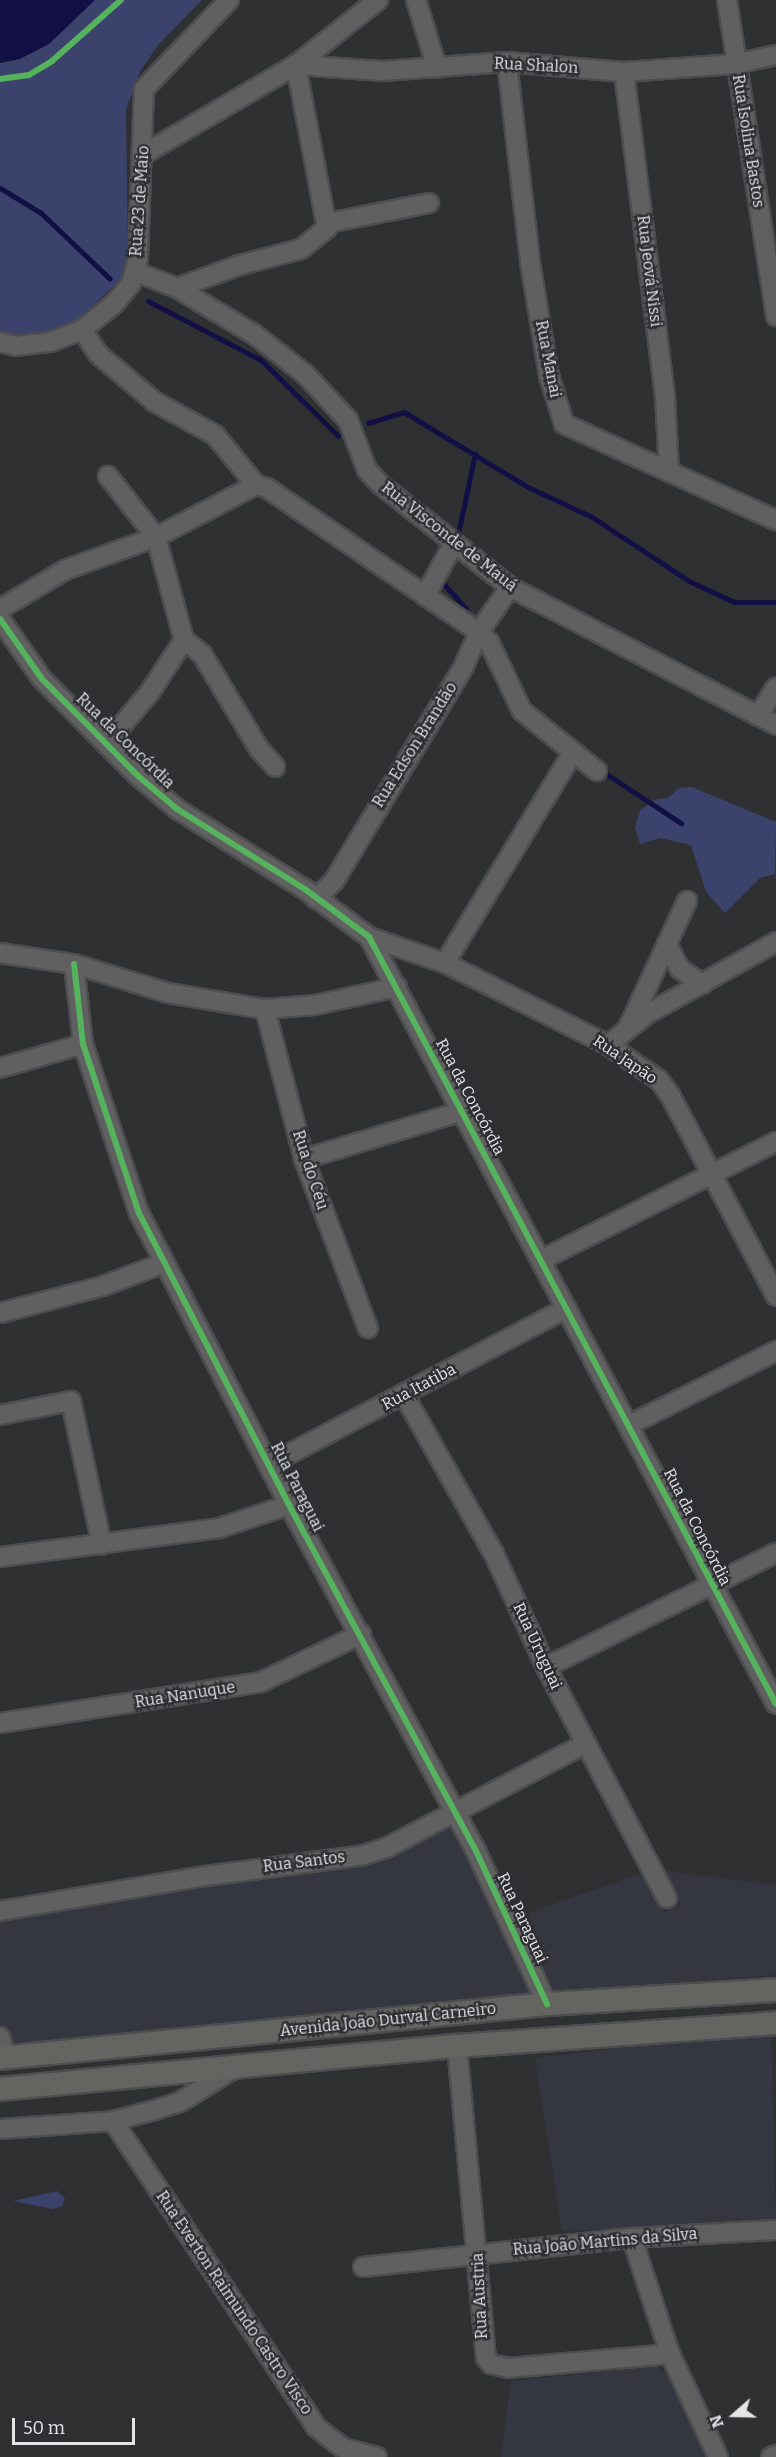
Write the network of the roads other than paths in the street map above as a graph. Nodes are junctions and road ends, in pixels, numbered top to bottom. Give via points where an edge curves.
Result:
1 (229, 0) edge
2 (378, 0) edge
3 (416, 0) edge
4 (727, 0) edge
5 (776, 55) edge
6 (507, 62) junction
7 (735, 64) junction
8 (296, 65) junction
9 (437, 69) junction
10 (624, 72) junction
11 (144, 154) junction
12 (429, 203) dead end
13 (328, 226) junction
14 (134, 272) junction
15 (177, 288) junction
16 (776, 316) edge
17 (82, 330) junction
18 (0, 342) edge
19 (669, 470) junction
20 (108, 476) dead end
21 (256, 485) junction
22 (776, 519) edge
23 (156, 537) junction
24 (454, 543) junction
25 (510, 588) junction
26 (425, 596) junction
27 (0, 609) edge
28 (0, 619) edge
29 (479, 632) junction
30 (184, 640) junction
31 (776, 687) edge
32 (758, 716) junction
33 (776, 725) edge
34 (106, 744) junction
35 (572, 754) junction
36 (275, 767) dead end
37 (597, 771) dead end
38 (316, 899) junction
39 (687, 901) dead end
40 (369, 937) junction
41 (776, 942) edge
42 (667, 944) junction
43 (0, 953) edge
44 (445, 963) junction
45 (74, 964) junction
46 (702, 984) junction
47 (397, 987) junction
48 (265, 1009) junction
49 (626, 1030) junction
50 (83, 1044) junction
51 (608, 1045) junction
52 (0, 1068) edge
53 (463, 1111) junction
54 (776, 1142) edge
55 (304, 1159) junction
56 (713, 1174) junction
57 (541, 1260) junction
58 (164, 1263) junction
59 (776, 1296) edge
60 (567, 1308) junction
61 (0, 1313) edge
62 (368, 1328) dead end
63 (776, 1351) edge
64 (404, 1395) junction
65 (0, 1415) edge
66 (629, 1425) junction
67 (270, 1464) junction
68 (289, 1505) junction
69 (102, 1545) junction
70 (776, 1553) edge
71 (0, 1557) edge
72 (711, 1584) junction
73 (361, 1634) junction
74 (546, 1667) junction
75 (776, 1704) edge
76 (0, 1723) edge
77 (585, 1744) junction
78 (453, 1814) junction
79 (667, 1898) dead end
80 (0, 1911) edge
81 (776, 1990) edge
82 (547, 2004) junction
83 (776, 2023) edge
84 (457, 2046) junction
85 (2, 2051) edge
86 (233, 2069) junction
87 (0, 2089) edge
88 (113, 2121) junction
89 (0, 2129) edge
90 (776, 2230) edge
91 (632, 2238) junction
92 (478, 2252) junction
93 (363, 2267) dead end
94 (670, 2354) junction
95 (776, 2455) edge
96 (377, 2457) edge
97 (718, 2457) edge
98 (771, 2457) edge

1 - 11 street, Rua 23 de Maio via 144,89
2 - 8 street
3 - 9 street
4 - 7 street, Rua Isolina Bastos
5 - 7 street, Rua Shalon
6 - 9 street, Rua Shalon
6 - 10 street, Rua Shalon
6 - 19 street, Rua Manai via 530,262 558,411 564,424 576,432
7 - 10 street, Rua Shalon
7 - 16 street, Rua Isolina Bastos
8 - 9 street, Rua Shalon via 383,71
8 - 11 street
8 - 13 street
10 - 19 street, Rua Jeová Nissi via 665,397
11 - 14 street, Rua 23 de Maio
12 - 13 street
13 - 15 street via 302,249 240,264
14 - 15 street, Rua Visconde de Mauá
14 - 17 street, Rua 23 de Maio via 131,283 115,303
15 - 24 street, Rua Visconde de Mauá via 254,334 305,374 348,420 367,470
17 - 18 street, Rua 23 de Maio via 50,342 16,346
17 - 21 street via 98,354 155,402 215,435
19 - 22 street, Rua Manai
20 - 23 street
21 - 23 street
21 - 26 street
23 - 27 street via 65,570
23 - 30 street
24 - 25 street, Rua Visconde de Mauá
24 - 26 street
25 - 29 street, Rua Edson Brandão
25 - 32 street, Rua Visconde de Mauá
26 - 29 street
28 - 34 street, Rua da Concórdia via 42,679
29 - 35 street via 489,642 522,711
29 - 38 street, Rua Edson Brandão via 463,668 334,881
30 - 34 street via 150,692
30 - 36 street via 202,654 259,749
31 - 32 street
32 - 33 street, Rua Visconde de Mauá
34 - 38 street, Rua da Concórdia via 177,809
35 - 37 street
35 - 44 street
38 - 40 street, Rua da Concórdia
39 - 42 street
40 - 44 street, Rua Japão
40 - 47 street, Rua da Concórdia
41 - 46 street
42 - 46 street via 680,969
42 - 49 street
43 - 45 street
44 - 51 street, Rua Japão
45 - 48 street via 168,993
45 - 50 street, Rua Paraguai
46 - 49 street
47 - 48 street via 315,1005
47 - 53 street, Rua da Concórdia
48 - 55 street, Rua do Céu
49 - 51 street
50 - 52 street
50 - 58 street, Rua Paraguai via 139,1213
51 - 56 street, Rua Japão via 659,1080
53 - 55 street
53 - 57 street, Rua da Concórdia
54 - 56 street
55 - 62 street, Rua do Céu
56 - 57 street
56 - 59 street, Rua Japão
57 - 60 street, Rua da Concórdia
58 - 61 street via 104,1286
58 - 67 street, Rua Paraguai
60 - 64 street, Rua Itatiba
60 - 66 street, Rua da Concórdia
63 - 66 street
64 - 67 street, Rua Itatiba
64 - 74 street, Rua Uruguai via 494,1554
65 - 69 street via 71,1401
66 - 72 street, Rua da Concórdia
67 - 68 street, Rua Paraguai
68 - 69 street via 219,1528
68 - 73 street, Rua Paraguai
69 - 71 street
70 - 72 street
72 - 74 street
72 - 75 street, Rua da Concórdia
73 - 76 street, Rua Nanuque via 261,1682
73 - 78 street, Rua Paraguai
74 - 77 street, Rua Uruguai
77 - 78 street, Rua Santos
77 - 79 street, Rua Uruguai
78 - 80 street, Rua Santos via 364,1855 198,1877
78 - 82 street, Rua Paraguai via 488,1875
81 - 82 main road, Avenida João Durval Carneiro
82 - 85 main road, Avenida João Durval Carneiro
83 - 84 main road, Avenida João Durval Carneiro
84 - 86 main road, Avenida João Durval Carneiro
84 - 92 street, Rua Austria
86 - 87 main road, Avenida João Durval Carneiro
86 - 88 street via 180,2102
88 - 89 street
88 - 96 street, Rua Everton Raimundo Castro Visco via 316,2427 343,2448
90 - 91 street, Rua João Martins da Silva
91 - 92 street, Rua João Martins da Silva
91 - 94 street
92 - 93 street, Rua João Martins da Silva
92 - 94 street, Rua Austria via 483,2348 491,2364 508,2367
94 - 97 street
95 - 98 street

